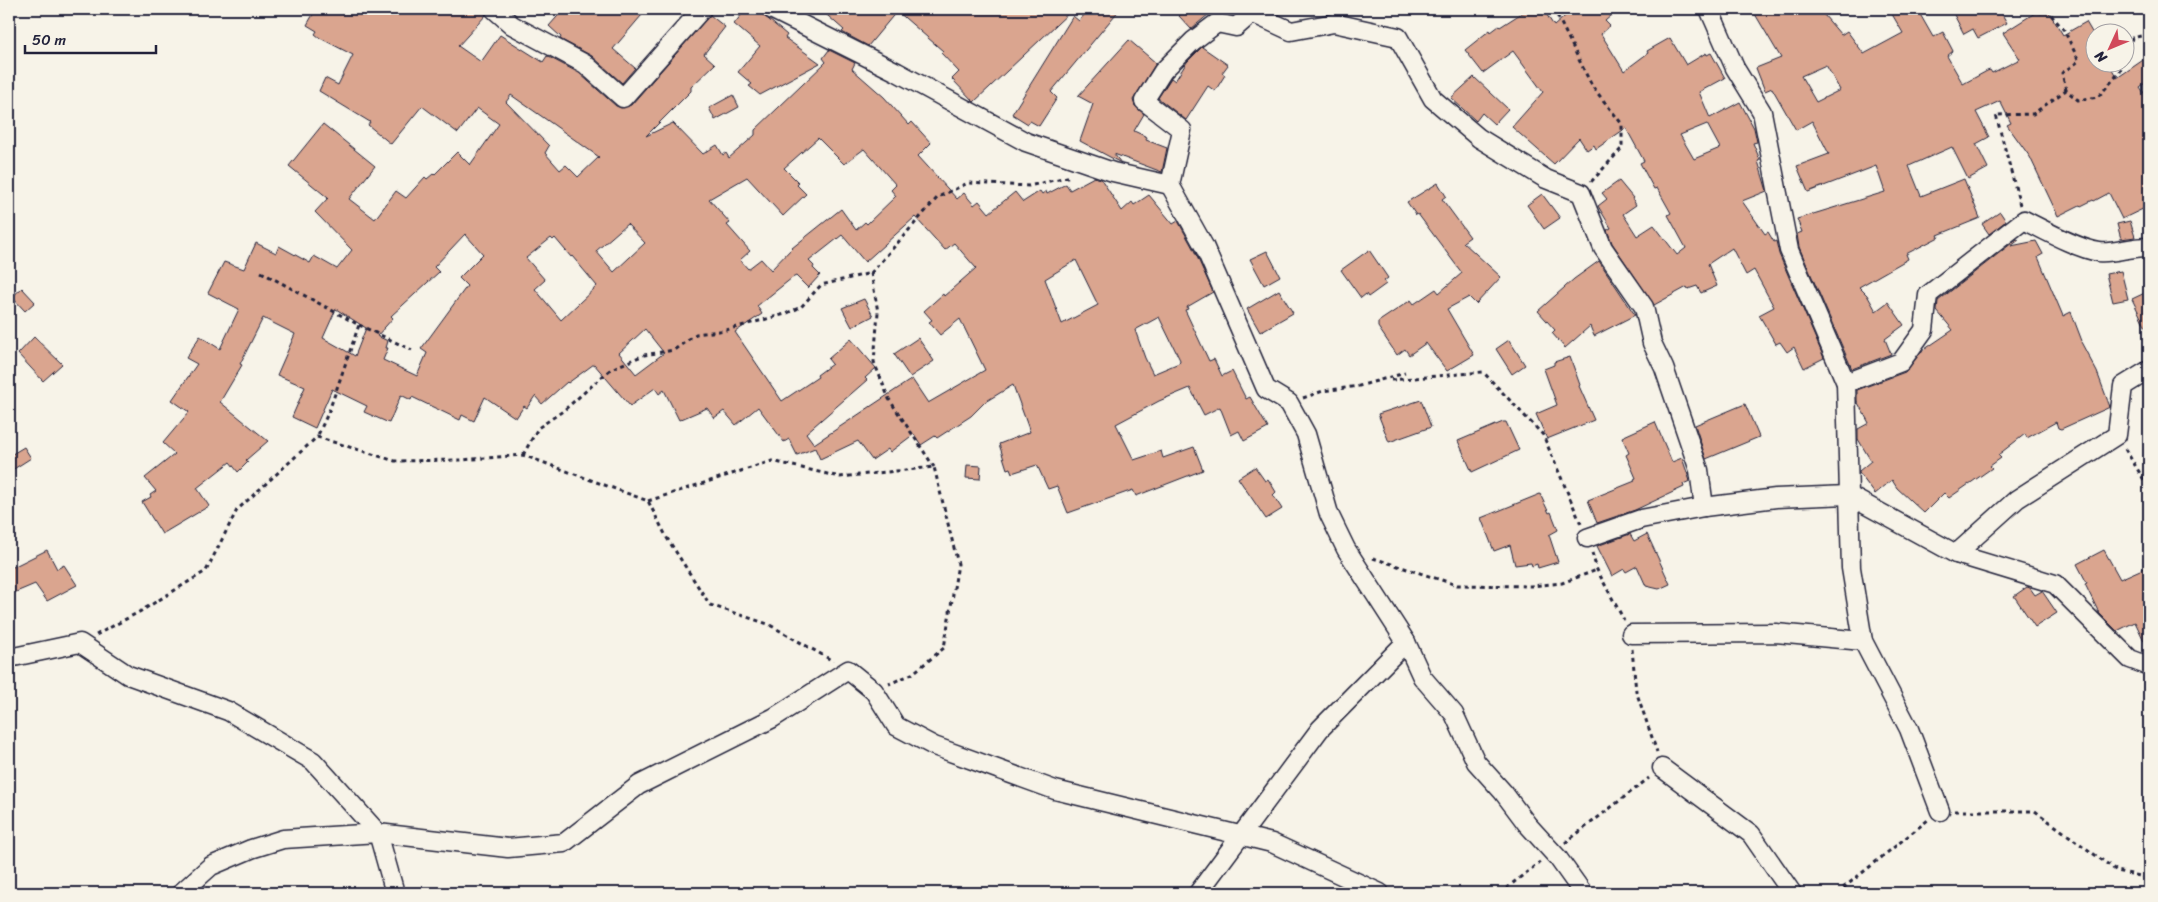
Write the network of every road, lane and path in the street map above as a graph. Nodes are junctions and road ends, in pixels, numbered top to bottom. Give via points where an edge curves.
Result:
1 (494, 9) edge
2 (702, 9) edge
3 (771, 9) edge
4 (1554, 9) edge
5 (1709, 9) edge
6 (2046, 9) edge
7 (2149, 34) edge
8 (2136, 37) edge
9 (2120, 72) edge
10 (2066, 90) junction
11 (1077, 175) dead end
12 (1170, 185) junction
13 (1581, 193) junction
14 (2024, 220) junction
15 (2149, 247) edge
16 (261, 272) dead end
17 (871, 273) junction
18 (360, 326) junction
19 (412, 350) dead end
20 (2149, 370) edge
21 (1405, 373) dead end
22 (1391, 380) dead end
23 (1846, 383) junction
24 (1289, 404) junction
25 (2117, 435) junction
26 (317, 437) junction
27 (523, 455) junction
28 (934, 467) junction
29 (2149, 488) edge
30 (1848, 495) junction
31 (648, 500) junction
32 (1704, 507) junction
33 (1587, 538) junction
34 (1346, 549) junction
35 (1956, 554) junction
36 (1597, 570) junction
37 (1631, 634) junction
38 (1863, 641) junction
39 (1406, 642) junction
40 (80, 643) junction
41 (9, 658) edge
42 (2149, 666) edge
43 (848, 670) junction
44 (874, 691) junction
45 (1662, 768) junction
46 (1940, 811) junction
47 (378, 833) junction
48 (1240, 835) junction
49 (1553, 852) junction
50 (2149, 878) edge
51 (181, 893) edge
52 (394, 893) edge
53 (1198, 893) edge
54 (1380, 893) edge
55 (1500, 893) edge
56 (1583, 893) edge
57 (1792, 893) edge
58 (1837, 893) edge

1 - 2 street via 512,25 585,64 623,98
3 - 12 street via 1026,142 1113,172
4 - 13 path via 1592,86 1622,124 1622,148
5 - 23 street via 1735,68 1762,112 1789,250
6 - 10 path via 2064,30 2079,62 2062,73
7 - 8 path
9 - 10 path via 2098,97 2078,100
10 - 14 path via 2033,114 1996,115
11 - 17 path via 1029,186 968,183 938,197
12 - 13 street via 1182,130 1144,101 1163,71 1193,41 1217,23 1236,27 1252,13 1291,31 1334,23 1398,37 1433,99 1479,138 1546,179
12 - 24 street via 1204,246 1266,389
13 - 32 street via 1603,248 1644,307 1652,343 1664,368 1699,470
14 - 15 street via 2060,238 2100,252
14 - 23 street via 1928,295 1924,330 1901,362
16 - 18 path
17 - 27 path via 821,285 801,307 785,314 726,330 696,334 674,350 644,355 611,369 538,428
17 - 28 path via 878,312 874,362 889,399
18 - 19 path
18 - 26 path
20 - 25 street via 2123,386
21 - 24 path via 1359,386 1323,391
22 - 33 path via 1483,372 1543,435
23 - 30 street
24 - 34 street via 1306,434 1329,514
25 - 29 path
25 - 35 street via 2017,499
26 - 27 path via 395,461
26 - 40 path via 238,510 206,571
27 - 31 path
28 - 31 path via 840,477 772,460
28 - 44 path via 958,564 944,648 912,674
30 - 32 street via 1776,498
30 - 35 street
30 - 38 street via 1851,568
31 - 43 path via 667,538 710,606 768,624
32 - 33 street via 1641,519
33 - 36 path
34 - 36 path via 1457,585 1562,583
34 - 39 street
35 - 42 street via 2056,584 2130,659
36 - 37 path
37 - 38 street via 1776,633
37 - 45 path via 1636,691
38 - 46 street via 1909,730
39 - 48 street via 1320,729
39 - 49 street via 1422,677 1454,714 1476,762
40 - 41 street
40 - 47 street via 128,675 228,711 313,761
43 - 44 street
43 - 47 street via 773,718 639,785 564,843 508,848
44 - 48 street via 896,726 934,746 1055,790
45 - 49 path
45 - 57 street via 1751,834
46 - 50 path via 2035,811 2118,871
46 - 58 path
47 - 51 street via 283,839 211,866
47 - 52 street
48 - 53 street
48 - 54 street via 1272,843
49 - 55 path
49 - 56 street

